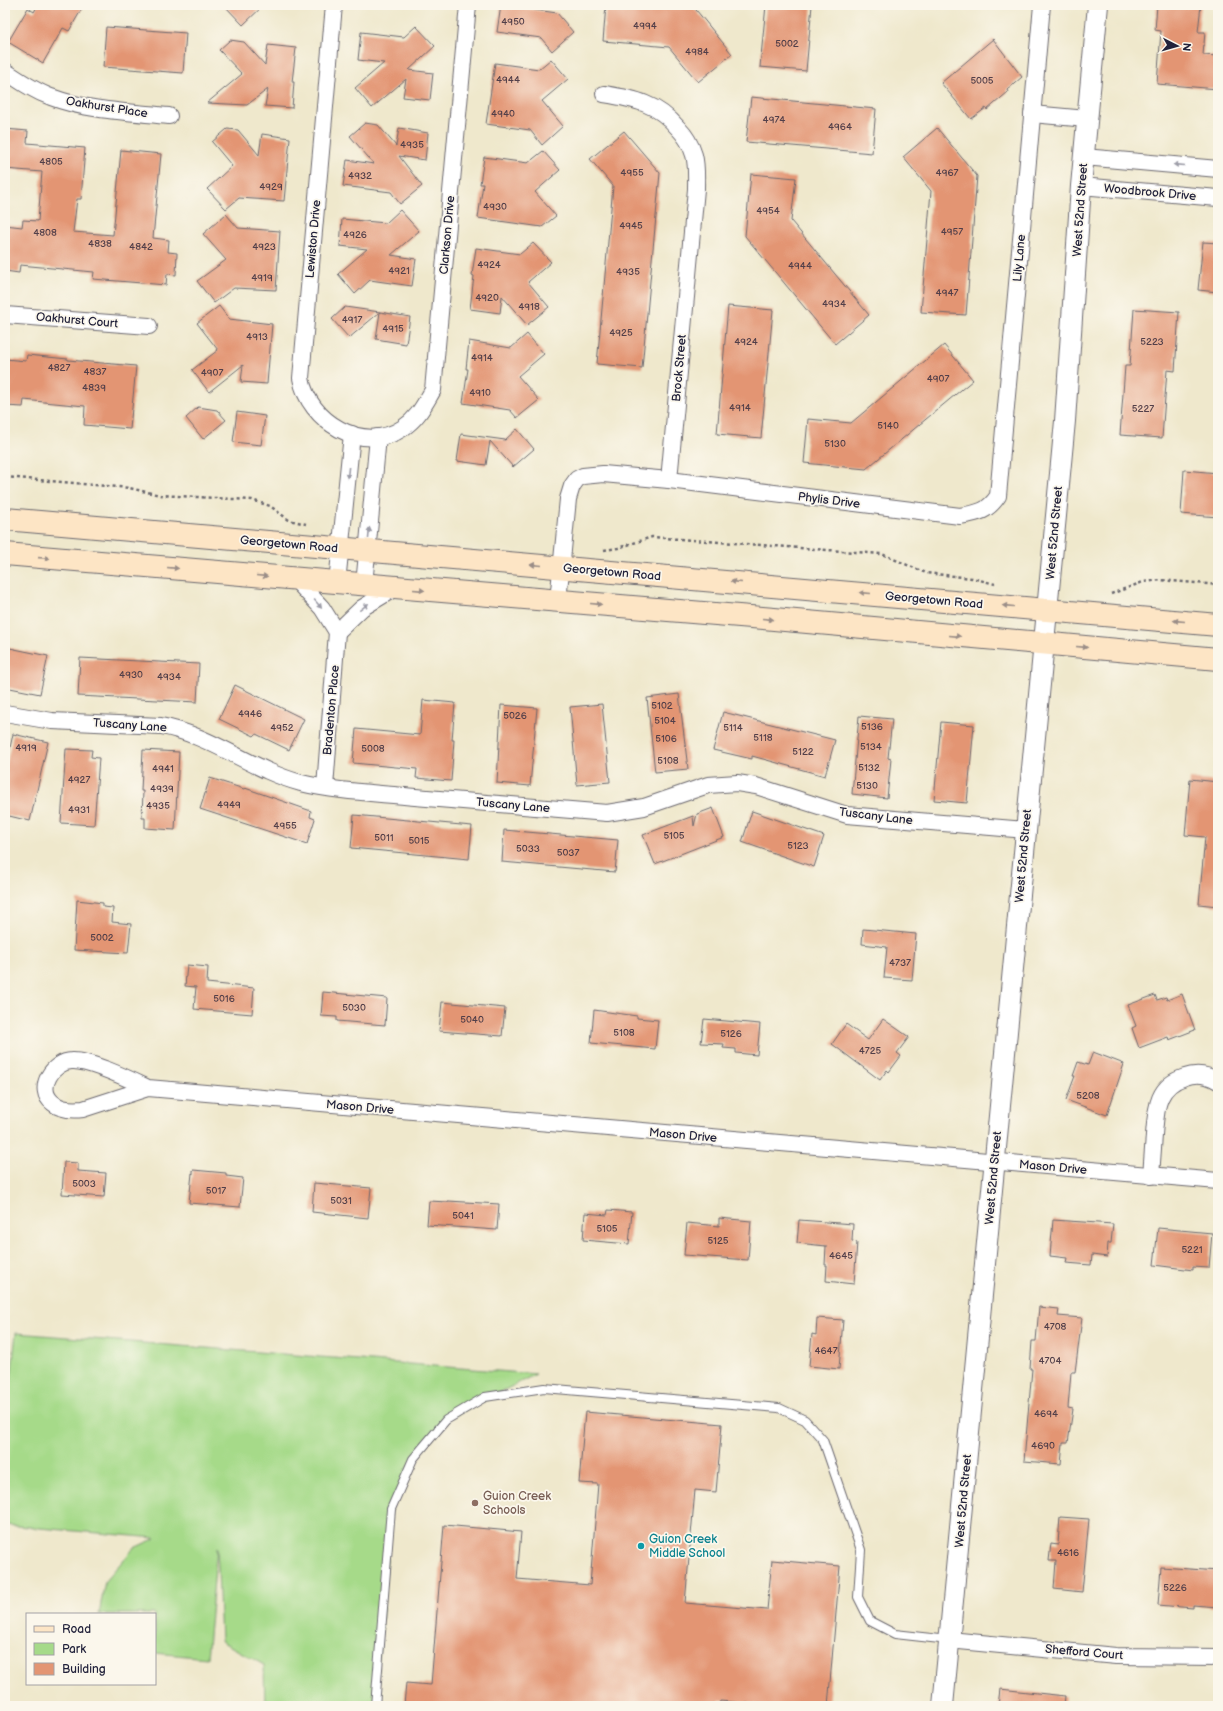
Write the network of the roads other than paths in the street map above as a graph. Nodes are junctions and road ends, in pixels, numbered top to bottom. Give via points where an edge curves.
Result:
1 (334, 5) edge
2 (468, 5) edge
3 (1042, 5) edge
4 (1098, 5) edge
5 (5, 72) edge
6 (604, 94) dead end
7 (1032, 114) junction
8 (169, 116) dead end
9 (1087, 119) junction
10 (1084, 156) junction
11 (1218, 169) edge
12 (1081, 186) junction
13 (1218, 198) edge
14 (5, 315) edge
15 (149, 326) dead end
16 (366, 436) junction
17 (669, 480) junction
18 (988, 507) joint
19 (5, 520) edge
20 (340, 548) junction
21 (368, 551) junction
22 (5, 554) edge
23 (560, 568) junction
24 (295, 579) junction
25 (337, 583) junction
26 (364, 585) junction
27 (394, 588) junction
28 (558, 601) junction
29 (1047, 610) junction
30 (1218, 625) edge
31 (337, 632) junction
32 (1043, 644) junction
33 (1218, 659) edge
34 (5, 713) edge
35 (325, 787) junction
36 (1025, 830) junction
37 (1218, 1081) edge
38 (148, 1088) junction
39 (994, 1162) junction
40 (1151, 1176) junction
41 (1218, 1181) edge
42 (949, 1640) junction
43 (1218, 1657) edge
44 (375, 1706) edge
45 (943, 1706) edge

1 - 16 street, Lewiston Drive via 301,378 306,396 316,411 343,431
2 - 16 street, Clarkson Drive via 433,390 421,412 402,429 390,434
3 - 7 street, Lily Lane
4 - 9 street, West 52nd Street
5 - 8 street, Oakhurst Place via 39,91 69,103
6 - 17 street, Brock Street via 634,99 656,108 674,122 694,154 696,189
7 - 9 street
7 - 18 street, Lily Lane via 998,496
9 - 10 street, West 52nd Street
11 -> 10 street
10 - 12 street, West 52nd Street
12 - 13 street, Woodbrook Drive
12 - 29 street, West 52nd Street via 1065,422
14 - 15 street, Oakhurst Court
16 -> 20 street
21 -> 16 street
17 - 18 street, Phylis Drive via 960,516 979,512
17 - 23 street via 603,474 578,479 572,486 568,499
19 - 20 main road, Georgetown Road
20 - 21 main road, Georgetown Road
20 - 25 street
23 -> 21 main road, Georgetown Road
21 - 26 street
22 -> 24 main road
23 - 28 street
29 -> 23 main road, Georgetown Road
24 - 25 main road
24 -> 31 street via 322,608
25 - 26 main road
26 - 27 main road
27 -> 28 main road
31 -> 27 street via 362,608
28 -> 32 main road
30 -> 29 main road, Georgetown Road
29 - 32 street, West 52nd Street
31 - 35 street, Bradenton Place
32 -> 33 main road
32 - 36 street, West 52nd Street
34 - 35 street, Tuscany Lane via 52,721 177,729 202,738 281,776
35 - 36 street, Tuscany Lane via 607,813 644,807 708,785 737,783 756,786 847,815
36 - 39 street, West 52nd Street
37 - 40 street via 1205,1076 1188,1076 1171,1083 1163,1093 1157,1105
38 - 38 street, Mason Drive via 108,1071 71,1061 58,1065 51,1072 46,1088 53,1103 73,1110
38 - 39 street, Mason Drive
39 - 40 street, Mason Drive
39 - 42 street, West 52nd Street
40 - 41 street, Mason Drive
42 - 43 street, Shefford Court via 1116,1656
42 - 44 lane via 895,1634 870,1621 858,1597 861,1550 852,1521 823,1440 805,1420 779,1408 544,1388 485,1397 446,1420 413,1459 391,1509
42 - 45 street, West 52nd Street

